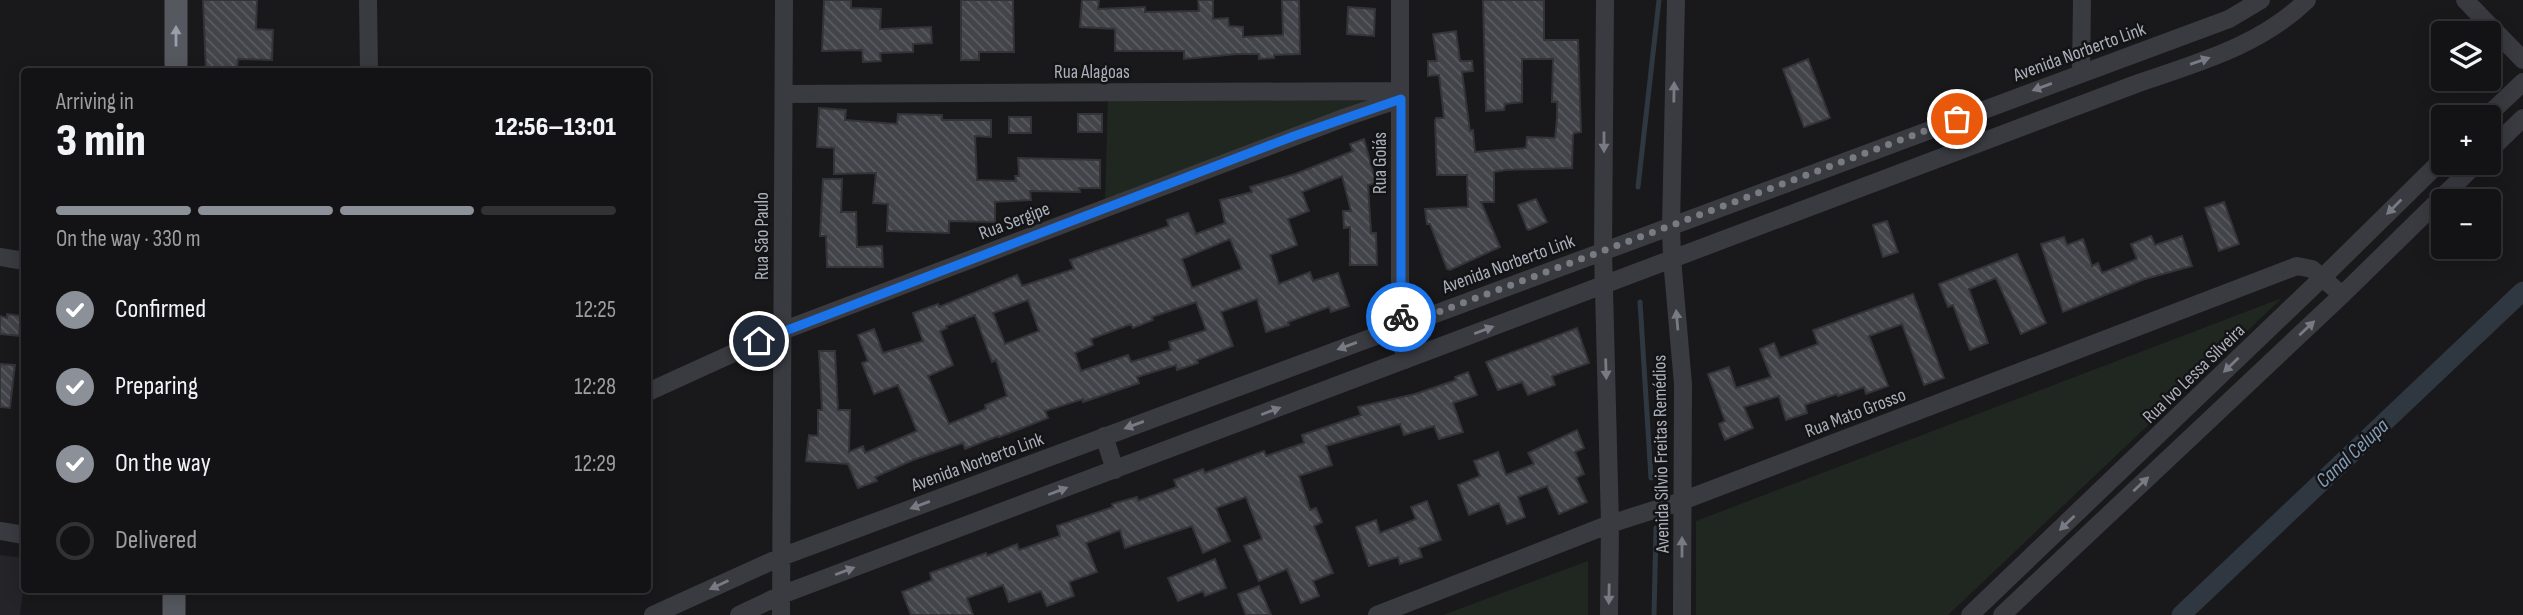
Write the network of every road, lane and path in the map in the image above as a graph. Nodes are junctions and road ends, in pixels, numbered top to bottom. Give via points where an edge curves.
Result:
1 (176, 0) edge
2 (369, 0) edge
3 (784, 0) edge
4 (1400, 0) edge
5 (1605, 0) edge
6 (1676, 0) edge
7 (2082, 0) edge
8 (2261, 0) edge
9 (2307, 0) edge
10 (2465, 0) edge
11 (2523, 60) edge
12 (176, 68) edge
13 (369, 68) edge
14 (2081, 73) junction
15 (2523, 82) edge
16 (784, 94) junction
17 (1400, 95) junction
18 (2499, 105) edge
19 (2523, 118) edge
20 (2501, 139) edge
21 (2431, 171) edge
22 (2465, 175) edge
23 (1671, 225) junction
24 (2366, 235) junction
25 (1603, 251) junction
26 (2385, 254) junction
27 (0, 257) edge
28 (1672, 259) junction
29 (21, 260) edge
30 (2322, 278) junction
31 (1604, 285) junction
32 (2342, 295) junction
33 (1401, 326) junction
34 (782, 331) junction
35 (1405, 360) junction
36 (651, 391) edge
37 (1104, 436) junction
38 (1115, 470) junction
39 (1682, 501) junction
40 (1611, 524) junction
41 (0, 531) edge
42 (21, 534) edge
43 (781, 556) junction
44 (174, 593) edge
45 (781, 595) junction
46 (680, 609) edge
47 (174, 615) edge
48 (653, 615) edge
49 (739, 615) edge
50 (781, 615) edge
51 (1377, 615) edge
52 (1609, 615) edge
53 (1682, 615) edge
54 (1970, 615) edge
55 (2003, 615) edge

12 -> 1 main road
2 - 13 street
3 - 16 street, Rua São Paulo
4 - 17 street, Rua Goiás
5 -> 25 street
23 -> 6 street, Avenida Sílvio Freitas Remédios
7 - 14 street
8 - 14 street, Avenida Norberto Link via 2229,19
28 -> 9 street via 2221,54 2260,36
10 - 11 street
14 -> 23 street, Avenida Norberto Link
15 - 18 street
16 - 17 street, Rua Alagoas
16 - 34 street, Rua São Paulo
17 - 33 street, Rua Goiás
17 - 34 street, Rua Sergipe
19 - 20 street
21 -> 24 street, Rua Ivo Lessa Silveira
22 - 26 street
23 - 25 street, Avenida Norberto Link
23 - 28 street, Avenida Sílvio Freitas Remédios
24 - 26 street
24 - 30 street, Rua Ivo Lessa Silveira
25 - 31 street
25 - 33 street, Avenida Norberto Link
26 - 32 street
27 - 29 street
28 - 31 street
39 -> 28 street, Avenida Sílvio Freitas Remédios via 1683,384
30 - 32 street, Rua Mato Grosso
30 - 39 street, Rua Mato Grosso via 2312,269 2297,266
30 -> 54 street, Rua Ivo Lessa Silveira
35 -> 31 street
31 -> 40 street
55 -> 32 street
33 - 35 street, Rua Goiás
33 -> 37 street, Avenida Norberto Link
34 - 36 street, Rua Sergipe
34 - 43 street, Rua São Paulo
38 -> 35 street
37 - 38 street
37 -> 43 street, Avenida Norberto Link
45 -> 38 street
39 - 40 street, Rua Mato Grosso
53 -> 39 street, Avenida Sílvio Freitas Remédios
40 - 51 street, Rua Mato Grosso
40 -> 52 street
41 - 42 street
43 - 45 street, Rua São Paulo
43 -> 46 street, Avenida Norberto Link
44 - 47 main road
45 - 49 street
45 - 50 street, Rua São Paulo
46 - 48 street, Avenida Norberto Link

